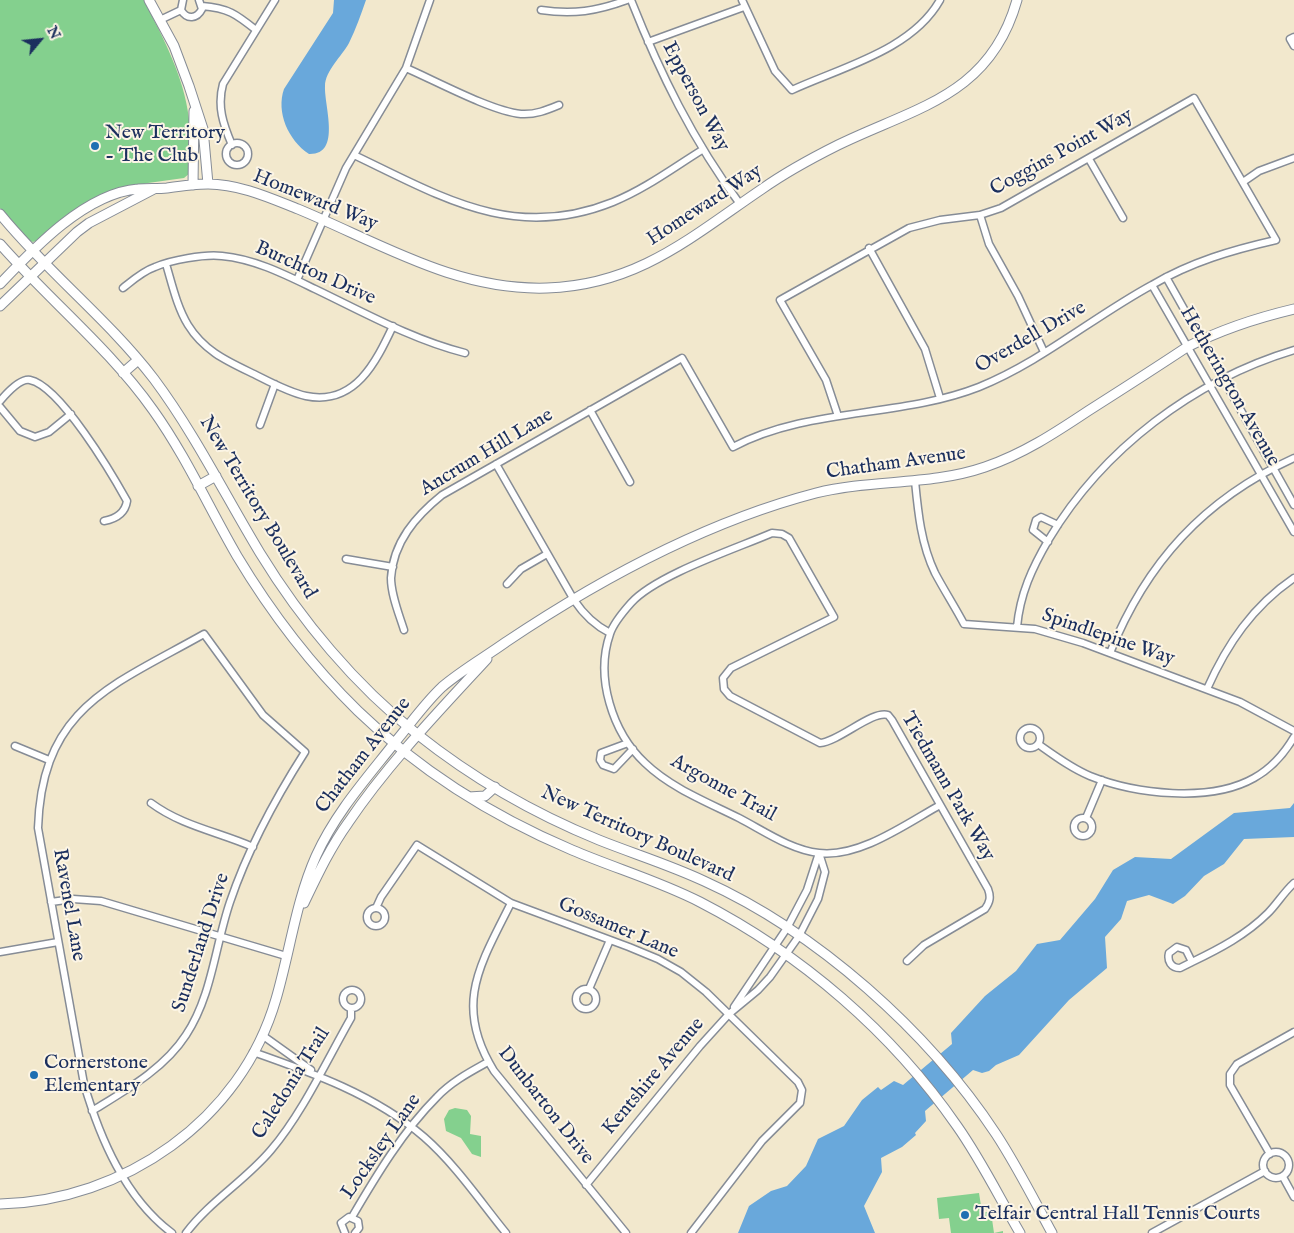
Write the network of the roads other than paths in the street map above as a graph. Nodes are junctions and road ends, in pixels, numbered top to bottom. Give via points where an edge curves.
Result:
1 (149, 0) edge
2 (183, 0) edge
3 (275, 0) edge
4 (430, 0) edge
5 (629, 0) edge
6 (940, 0) edge
7 (1017, 0) edge
8 (201, 3) edge
9 (743, 3) edge
10 (182, 10) junction
11 (541, 10) dead end
12 (160, 20) junction
13 (256, 30) junction
14 (1292, 38) edge
15 (648, 42) junction
16 (1294, 46) edge
17 (406, 68) junction
18 (559, 105) dead end
19 (194, 106) junction
20 (232, 145) dead end
21 (702, 150) junction
22 (354, 155) junction
23 (1294, 158) edge
24 (1089, 159) junction
25 (1243, 182) junction
26 (208, 184) junction
27 (193, 185) junction
28 (154, 189) junction
29 (740, 204) junction
30 (0, 214) edge
31 (980, 215) junction
32 (1123, 218) dead end
33 (324, 220) junction
34 (0, 244) edge
35 (869, 248) junction
36 (32, 252) junction
37 (42, 263) junction
38 (166, 264) junction
39 (18, 265) junction
40 (30, 276) junction
41 (1166, 277) junction
42 (296, 280) junction
43 (0, 284) edge
44 (1152, 284) junction
45 (123, 288) dead end
46 (0, 306) edge
47 (1294, 309) edge
48 (393, 326) junction
49 (1201, 340) junction
50 (1187, 347) junction
51 (1294, 350) edge
52 (1044, 352) junction
53 (465, 353) dead end
54 (138, 360) junction
55 (123, 373) junction
56 (1222, 378) junction
57 (275, 384) junction
58 (1209, 386) junction
59 (940, 398) junction
60 (0, 402) edge
61 (0, 407) edge
62 (590, 410) junction
63 (71, 414) junction
64 (838, 416) junction
65 (260, 425) dead end
66 (733, 447) joint
67 (1294, 458) edge
68 (496, 464) junction
69 (1273, 468) junction
70 (1261, 475) junction
71 (216, 476) junction
72 (915, 481) junction
73 (630, 482) dead end
74 (198, 486) junction
75 (1294, 504) edge
76 (104, 521) dead end
77 (1058, 525) junction
78 (1294, 532) edge
79 (782, 534) joint
80 (1048, 542) junction
81 (548, 554) junction
82 (346, 559) dead end
83 (393, 567) junction
84 (1294, 578) edge
85 (507, 584) dead end
86 (574, 600) junction
87 (1017, 627) junction
88 (404, 630) dead end
89 (610, 633) junction
90 (498, 648) junction
91 (1110, 653) junction
92 (1207, 689) junction
93 (408, 726) junction
94 (1294, 731) edge
95 (418, 735) junction
96 (1294, 738) edge
97 (395, 743) junction
98 (1038, 744) dead end
99 (15, 746) dead end
100 (630, 746) junction
101 (405, 751) junction
102 (305, 752) joint
103 (50, 760) junction
104 (1102, 780) junction
105 (495, 786) junction
106 (468, 797) junction
107 (151, 803) dead end
108 (940, 806) junction
109 (1086, 818) dead end
110 (253, 847) junction
111 (819, 853) junction
112 (1294, 884) edge
113 (52, 902) junction
114 (511, 903) junction
115 (376, 908) dead end
116 (298, 915) junction
117 (787, 928) junction
118 (799, 936) junction
119 (220, 938) junction
120 (610, 940) junction
121 (58, 942) junction
122 (774, 948) junction
123 (0, 952) edge
124 (785, 955) junction
125 (286, 956) junction
126 (907, 961) dead end
127 (1192, 962) dead end
128 (589, 989) dead end
129 (351, 1009) dead end
130 (729, 1014) junction
131 (1294, 1032) edge
132 (262, 1035) junction
133 (253, 1052) junction
134 (488, 1062) junction
135 (318, 1076) junction
136 (92, 1111) junction
137 (411, 1127) junction
138 (1270, 1154) junction
139 (1291, 1157) edge
140 (1265, 1171) junction
141 (123, 1176) junction
142 (1283, 1176) junction
143 (586, 1185) junction
144 (1294, 1197) edge
145 (0, 1204) edge
146 (352, 1217) junction
147 (172, 1233) edge
148 (186, 1233) edge
149 (345, 1233) edge
150 (355, 1233) edge
151 (506, 1233) edge
152 (626, 1233) edge
153 (691, 1233) edge
154 (1020, 1233) edge
155 (1052, 1233) edge
156 (1152, 1233) edge

1 - 12 street
2 - 10 street
3 - 13 street
4 - 17 street
5 - 11 street via 573,14
5 - 15 street, Epperson Way
6 - 9 street via 918,28 889,48 792,90 770,61
7 - 29 street, Homeward Way via 993,52 955,90 822,153
8 - 10 street via 200,12 195,17 186,16
8 - 13 street via 238,15
9 - 15 street
10 - 12 street
12 - 19 street via 184,69
13 - 20 street via 223,84 220,97 224,126
14 - 16 street
15 - 21 street, Epperson Way
17 - 18 street via 502,110 540,113
17 - 22 street
19 - 26 street via 204,137
19 - 27 street
21 - 22 street via 614,201 580,212 538,217 497,214 463,206
21 - 29 street, Epperson Way
22 - 33 street
23 - 25 street
24 - 25 street, Coggins Point Way via 1194,98
24 - 31 street, Coggins Point Way via 1017,200
24 - 32 street
25 - 41 street, Overdell Drive via 1276,240 1222,253
26 - 27 street, Homeward Way
26 - 33 street, Homeward Way via 252,192
27 - 28 street, Homeward Way
28 - 36 street, Homeward Way via 129,191 99,202 65,222
28 - 37 street, Homeward Way via 89,223
29 - 33 street, Homeward Way via 694,238 654,261 588,283 548,288 488,284 442,273
30 - 36 street, New Territory Boulevard
31 - 35 street, Coggins Point Way via 922,223
31 - 52 street via 989,244
33 - 42 street
34 - 39 street, New Territory Boulevard
35 - 59 street via 925,349
35 - 64 street, Coggins Point Way via 780,300 826,380
36 - 37 street, New Territory Boulevard
36 - 39 street, Homeward Way
37 - 40 street, Homeward Way
37 - 54 street, New Territory Boulevard via 86,303
38 - 42 street, Burchton Drive via 196,257 222,256 259,265
38 - 45 street, Burchton Drive via 143,272
38 - 57 street via 182,314 207,348
39 - 40 street, New Territory Boulevard
39 - 43 street, Homeward Way
40 - 46 street, Homeward Way
40 - 55 street, New Territory Boulevard
41 - 44 street, Overdell Drive
41 - 49 street, Hetherington Avenue
42 - 48 street, Burchton Drive
44 - 50 street, Hetherington Avenue
44 - 52 street, Overdell Drive
47 - 49 street, Chatham Avenue via 1229,326
48 - 53 street, Burchton Drive
48 - 57 street via 373,366 354,386 318,397 306,396
49 - 50 street, Chatham Avenue
49 - 56 street, Hetherington Avenue
50 - 58 street, Hetherington Avenue
50 - 72 street, Chatham Avenue via 1058,431 1008,458 952,476
51 - 56 street
52 - 59 street, Overdell Drive via 1003,377
54 - 55 street
54 - 71 street, New Territory Boulevard via 186,424
55 - 74 street, New Territory Boulevard via 153,410
56 - 58 street
56 - 69 street, Hetherington Avenue
57 - 65 street
58 - 70 street, Hetherington Avenue
58 - 77 street via 1127,445 1082,493
59 - 64 street, Overdell Drive
60 - 63 street via 9,391 30,380 45,387
61 - 63 street via 20,431 35,437 49,432
62 - 66 street, Ancrum Hill Lane via 682,358
62 - 68 street, Ancrum Hill Lane
62 - 73 street
63 - 76 street via 127,501 121,514
64 - 66 street, Overdell Drive via 772,429
67 - 69 street
68 - 81 street
68 - 83 street, Ancrum Hill Lane via 442,495 420,513 400,544
69 - 70 street
69 - 75 street, Hetherington Avenue
70 - 78 street, Hetherington Avenue
70 - 91 street via 1211,509 1166,554 1134,602
71 - 74 street
71 - 93 street, New Territory Boulevard via 262,556 301,613 344,665
72 - 86 street, Chatham Avenue via 853,486 770,507 658,554
72 - 87 street, Spindlepine Way via 919,522 926,548 935,572 964,624
74 - 97 street, New Territory Boulevard via 239,559 272,609 358,711
77 - 80 street
77 - 80 street via 1041,518 1036,520 1033,530
79 - 89 street, Argonne Trail via 772,533 655,584 631,603
79 - 108 street, Tiedmann Park Way via 789,538 834,617 731,668 723,678 724,689 730,696 820,743 830,742 879,714 888,715
80 - 87 street via 1028,577
81 - 85 street via 521,570
81 - 86 street
82 - 83 street
83 - 88 street, Ancrum Hill Lane via 394,600
84 - 92 street via 1263,603 1238,632
86 - 89 street via 585,616
86 - 90 street, Chatham Avenue
87 - 91 street, Spindlepine Way via 1035,629
89 - 100 street, Argonne Trail via 604,672 607,694
90 - 93 street, Chatham Avenue via 441,688
90 - 95 street, Chatham Avenue
91 - 92 street, Spindlepine Way
92 - 94 street, Spindlepine Way via 1240,702
93 - 95 street, New Territory Boulevard
93 - 97 street, Chatham Avenue
95 - 101 street, Chatham Avenue
95 - 105 street, New Territory Boulevard
96 - 104 street via 1271,767 1255,778 1223,790 1154,792
97 - 101 street, New Territory Boulevard
97 - 116 street, Chatham Avenue via 352,795 332,826 304,884
98 - 104 street via 1064,763
99 - 103 street
100 - 100 street via 601,753 600,760 603,765 614,768
100 - 111 street, Argonne Trail via 644,763 668,782 794,846
101 - 106 street, New Territory Boulevard
101 - 116 street, Chatham Avenue via 348,822
102 - 103 street, Ravenel Lane via 252,703 204,634 97,696 73,721
102 - 110 street, Sunderland Drive via 279,792
103 - 113 street, Ravenel Lane via 41,788 38,828
104 - 109 street
105 - 106 street via 485,796
105 - 117 street, New Territory Boulevard via 537,812 600,841 660,861 708,882
106 - 122 street, New Territory Boulevard via 522,828 700,902
107 - 110 street via 180,822
108 - 111 street, Argonne Trail via 867,845
108 - 126 street, Tiedmann Park Way via 988,889 988,904 924,945
110 - 119 street, Sunderland Drive via 230,901
111 - 117 street, Kentshire Avenue via 807,890
111 - 118 street, Kentshire Avenue via 825,872 823,881 818,899
112 - 127 street via 1250,929
113 - 119 street via 73,899 101,901
113 - 121 street, Ravenel Lane
114 - 115 street, Gossamer Lane via 417,845
114 - 120 street, Gossamer Lane
114 - 134 street, Dunbarton Drive via 476,979 472,1003 474,1030
116 - 125 street, Chatham Avenue
117 - 118 street, New Territory Boulevard
117 - 122 street, Kentshire Avenue
118 - 124 street, Kentshire Avenue
118 - 155 street, New Territory Boulevard via 857,980 935,1054 998,1136
119 - 125 street
119 - 136 street, Sunderland Drive via 203,1001 186,1036 153,1071
120 - 128 street
120 - 130 street, Gossamer Lane via 681,972
121 - 123 street
121 - 136 street, Ravenel Lane via 84,1084
122 - 124 street, New Territory Boulevard
122 - 130 street, Kentshire Avenue
124 - 130 street, Kentshire Avenue via 758,990
124 - 154 street, New Territory Boulevard via 852,1006 914,1071 982,1165
125 - 132 street, Chatham Avenue via 276,1002
129 - 135 street, Caledonia Trail via 351,1018
130 - 143 street, Kentshire Avenue
130 - 153 street, Gossamer Lane via 798,1082 802,1095 800,1103 762,1141
131 - 138 street via 1240,1062 1230,1074 1230,1085
132 - 133 street, Chatham Avenue
132 - 135 street
133 - 135 street
133 - 141 street, Chatham Avenue via 225,1096 201,1122 178,1142
134 - 137 street, Locksley Lane via 444,1090
134 - 143 street, Dunbarton Drive
135 - 137 street via 381,1107
135 - 148 street, Caledonia Trail via 271,1150 200,1214
136 - 141 street, Ravenel Lane
137 - 146 street, Locksley Lane
137 - 151 street via 447,1160
138 - 139 street via 1282,1153
138 - 140 street via 1264,1162
139 - 142 street via 1289,1169
140 - 142 street via 1273,1178
140 - 156 street
141 - 145 street, Chatham Avenue via 62,1197
141 - 147 street, Ravenel Lane via 145,1209
142 - 144 street
143 - 152 street, Dunbarton Drive
146 - 149 street, Locksley Lane via 343,1220 341,1227
146 - 150 street, Locksley Lane via 359,1225

